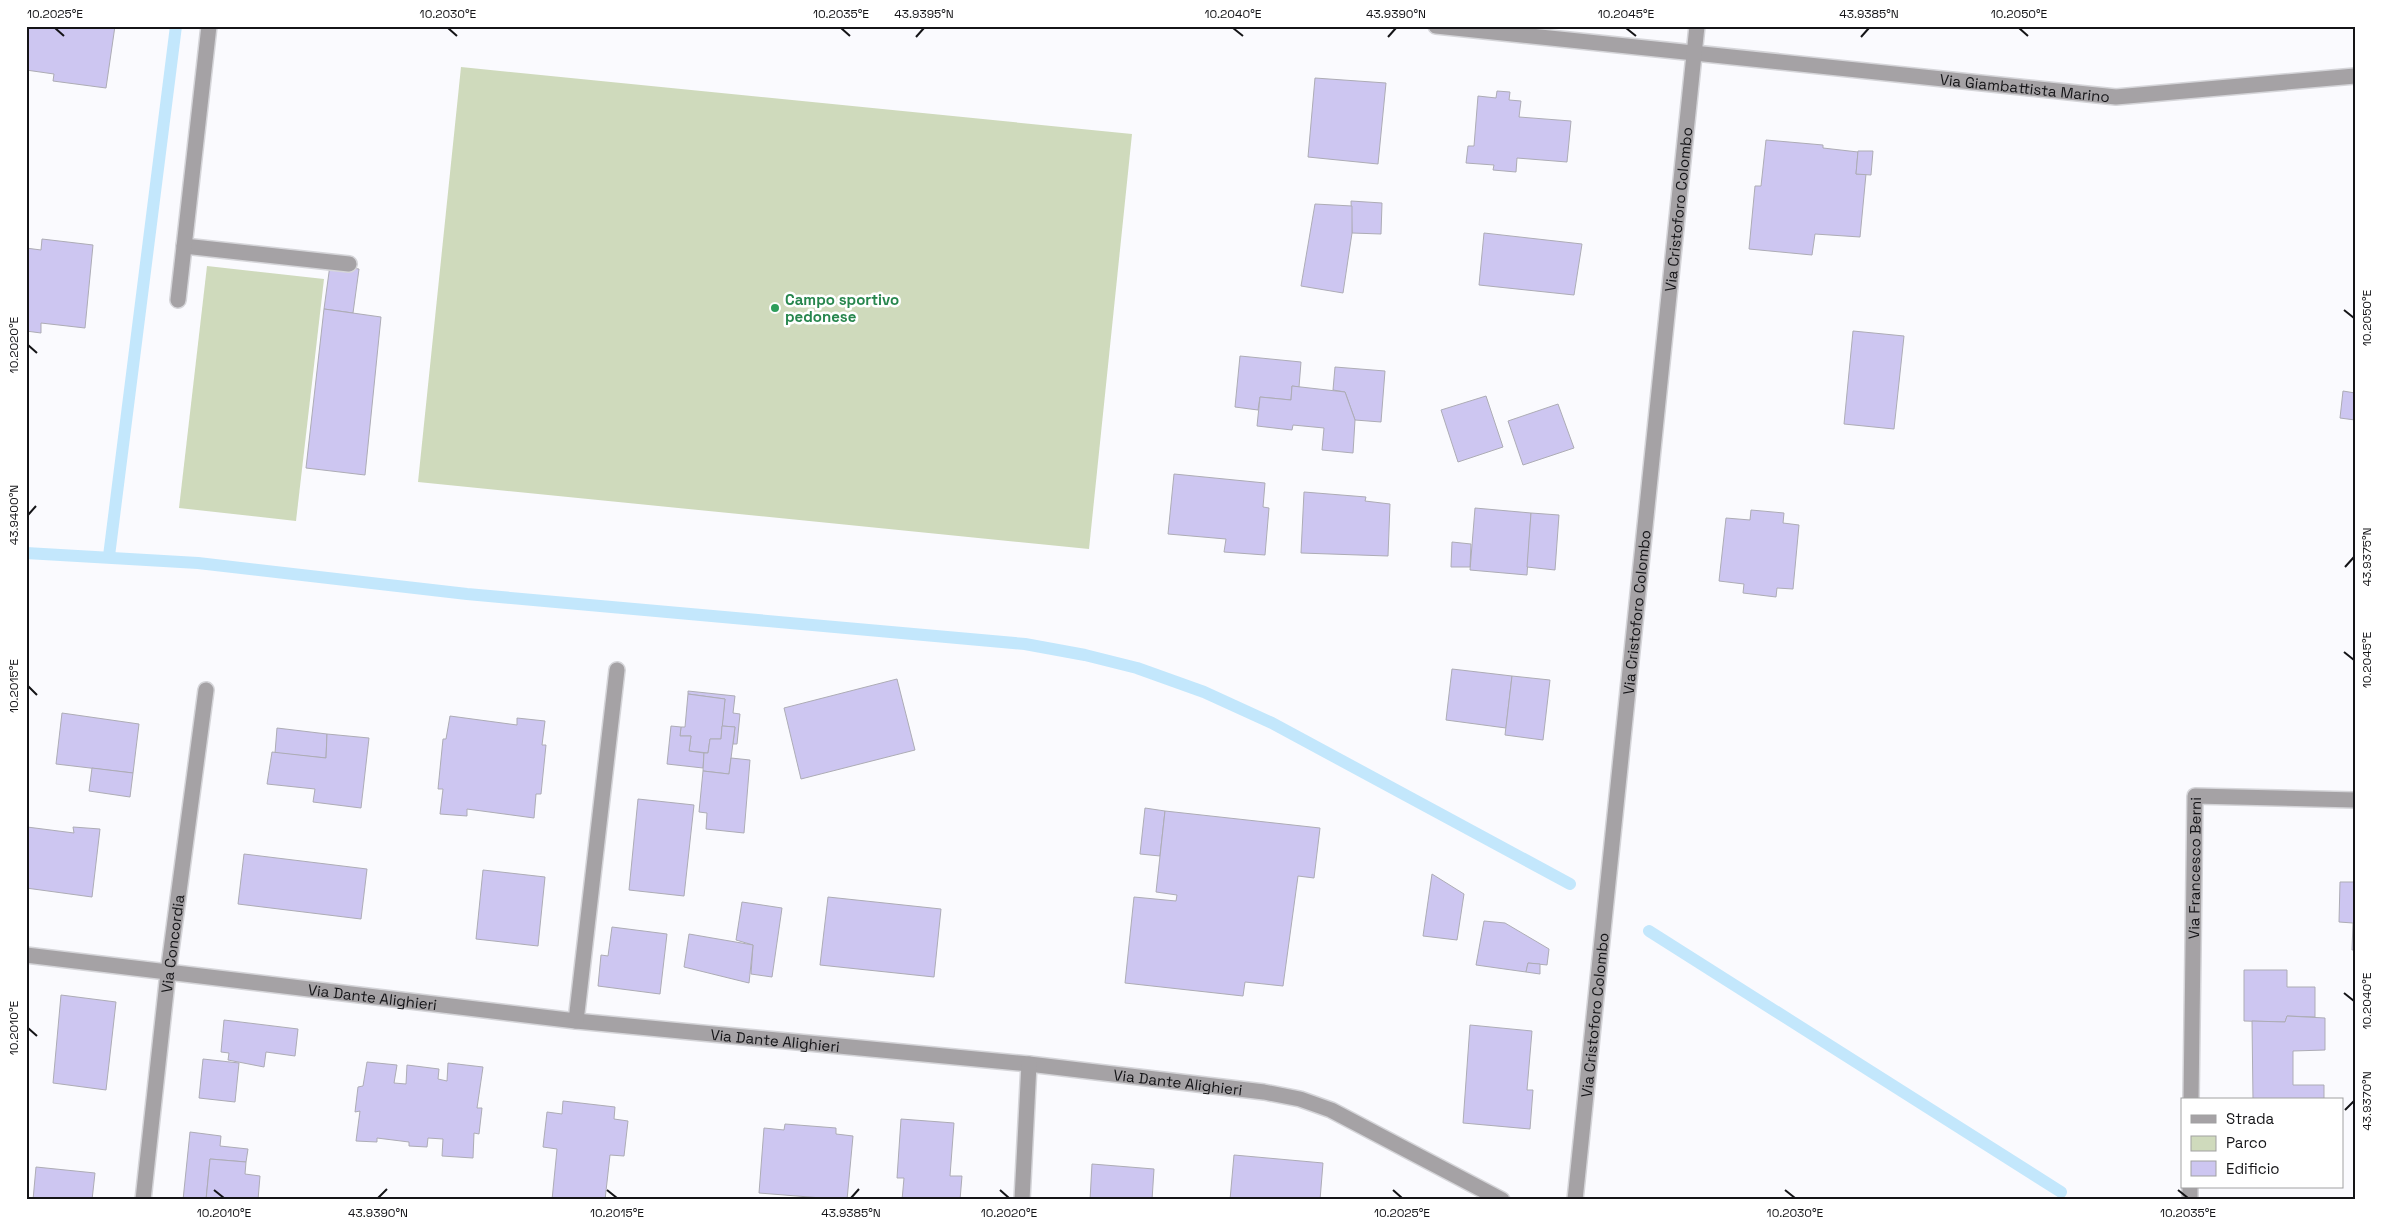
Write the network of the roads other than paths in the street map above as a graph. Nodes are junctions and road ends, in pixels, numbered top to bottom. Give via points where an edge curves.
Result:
1 (209, 26) edge
2 (1436, 26) edge
3 (1697, 26) edge
4 (1695, 53) junction
5 (2355, 76) edge
6 (184, 246) junction
7 (349, 264) dead end
8 (178, 300) dead end
9 (617, 670) dead end
10 (206, 690) dead end
11 (2355, 800) edge
12 (26, 955) edge
13 (168, 973) junction
14 (576, 1021) junction
15 (1029, 1064) junction
16 (2191, 1098) edge
17 (143, 1200) edge
18 (1022, 1200) edge
19 (1502, 1200) edge
20 (1575, 1200) edge

1 - 6 street
2 - 4 street, Via Giambattista Marino
3 - 4 street, Via Cristoforo Colombo
4 - 5 street, Via Giambattista Marino via 2116,97
4 - 20 street, Via Cristoforo Colombo
6 - 7 street
6 - 8 street
9 - 14 street
10 - 13 street, Via Concordia
11 - 16 street, Via Francesco Berni via 2196,796
12 - 13 street, Via Dante Alighieri
13 - 14 street, Via Dante Alighieri
13 - 17 street, Via Concordia
14 - 15 street, Via Dante Alighieri
15 - 18 street
15 - 19 street, Via Dante Alighieri via 1300,1099 1362,1125

